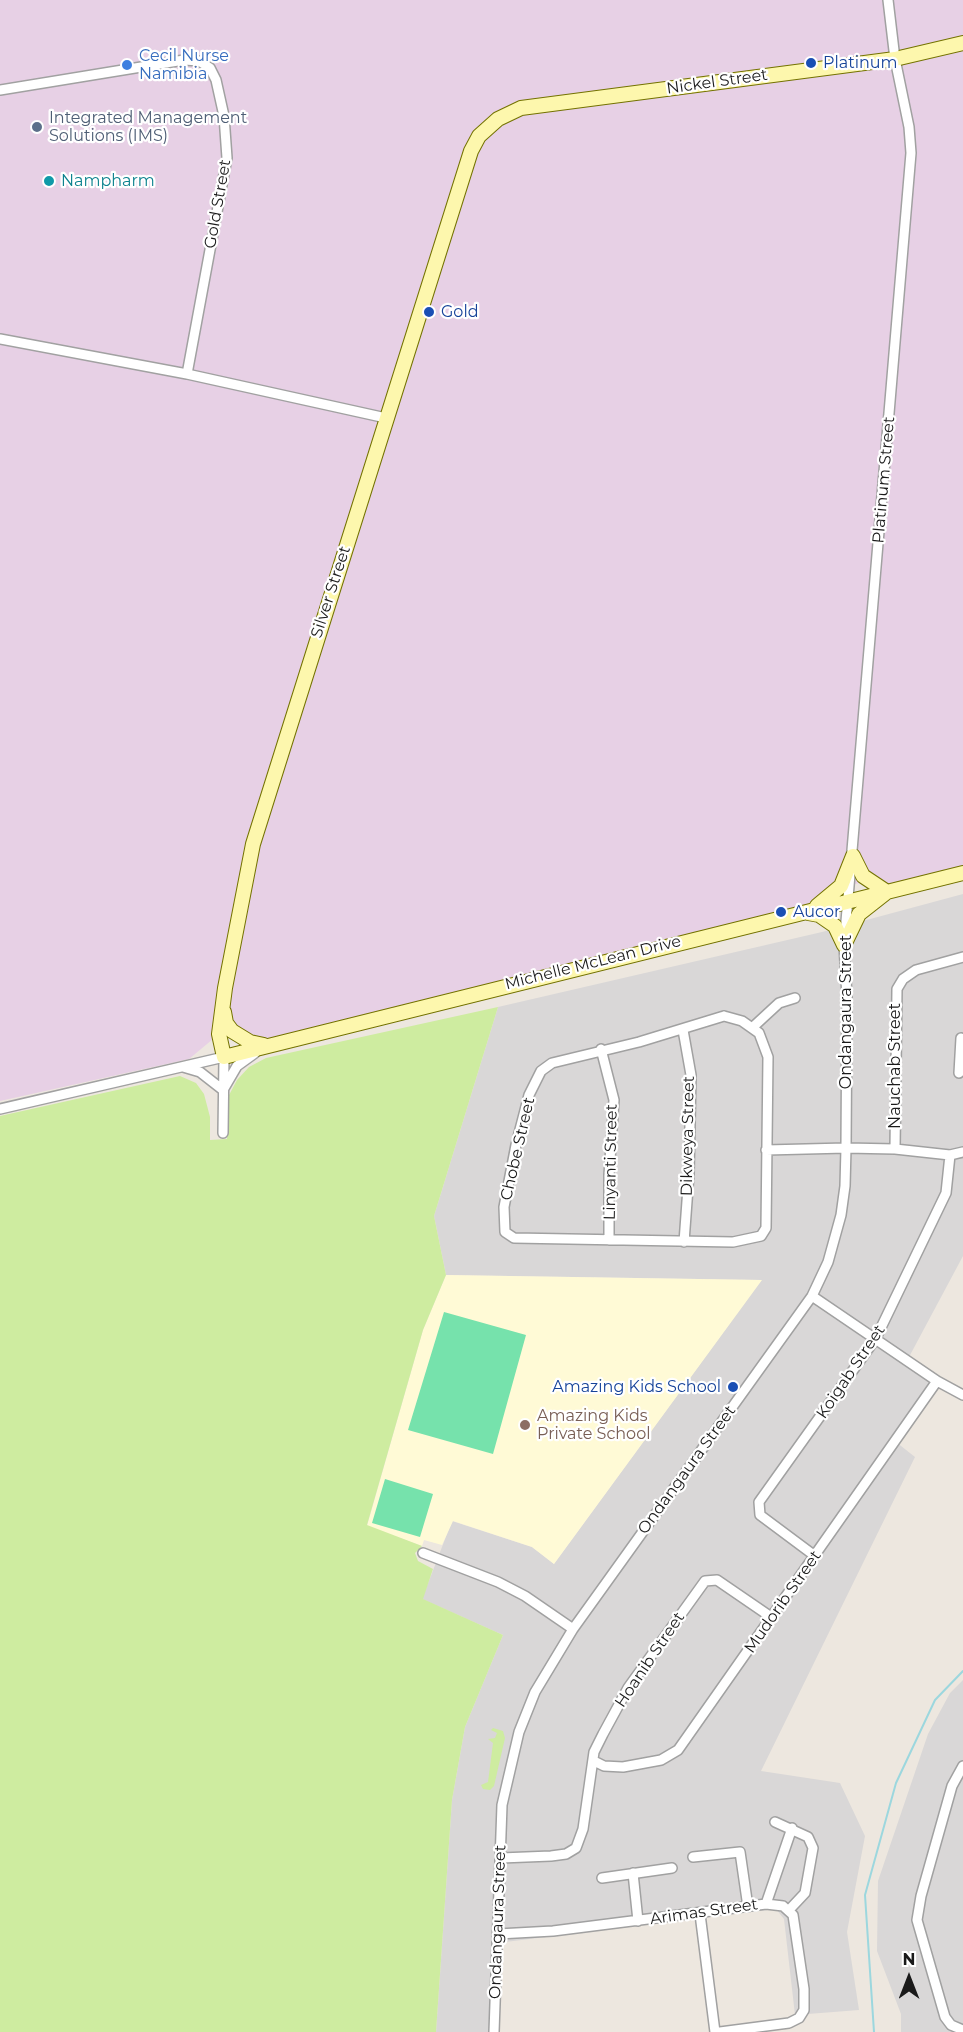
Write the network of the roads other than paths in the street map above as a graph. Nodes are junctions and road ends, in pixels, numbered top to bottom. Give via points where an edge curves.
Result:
1 (888, 0) edge
2 (963, 43) edge
3 (895, 59) junction
4 (0, 90) edge
5 (479, 136) joint
6 (0, 339) edge
7 (187, 374) junction
8 (386, 418) junction
9 (854, 856) junction
10 (963, 873) edge
11 (887, 892) junction
12 (848, 902) junction
13 (806, 913) junction
14 (844, 945) junction
15 (963, 957) edge
16 (795, 998) dead end
17 (224, 1007) junction
18 (753, 1028) junction
19 (683, 1030) junction
20 (961, 1038) dead end
21 (267, 1045) junction
22 (601, 1049) junction
23 (961, 1053) edge
24 (224, 1057) junction
25 (179, 1066) junction
26 (959, 1074) dead end
27 (223, 1090) junction
28 (0, 1109) edge
29 (222, 1133) dead end
30 (846, 1148) junction
31 (766, 1149) junction
32 (894, 1149) junction
33 (963, 1152) edge
34 (950, 1155) junction
35 (609, 1240) junction
36 (684, 1242) junction
37 (812, 1296) junction
38 (876, 1338) junction
39 (937, 1381) junction
40 (963, 1395) edge
41 (423, 1553) dead end
42 (815, 1557) junction
43 (771, 1617) junction
44 (573, 1629) junction
45 (594, 1761) junction
46 (963, 1766) edge
47 (775, 1822) dead end
48 (792, 1828) junction
49 (693, 1857) dead end
50 (501, 1858) junction
51 (672, 1868) dead end
52 (633, 1873) junction
53 (602, 1878) dead end
54 (766, 1904) junction
55 (748, 1907) junction
56 (789, 1910) junction
57 (700, 1914) junction
58 (638, 1921) junction
59 (498, 1934) junction
60 (963, 2030) edge
61 (494, 2032) edge
62 (715, 2032) edge
63 (720, 2032) edge

1 - 3 street, Platinum Street
2 - 3 street, Nickel Street
3 - 5 street, Nickel Street via 521,108 498,119
3 - 9 street, Platinum Street via 911,153
4 - 7 street, Gold Street via 184,60 199,61 210,68 224,116 227,158
5 - 8 street, Silver Street
6 - 7 street
7 - 8 street
8 - 17 street, Silver Street via 253,844
9 - 11 street via 863,876
9 - 12 street, Platinum Street
9 - 13 street via 841,886
10 - 11 street, Michelle McLean Drive
11 - 12 street, Michelle McLean Drive
11 - 14 street via 859,914
12 - 13 street, Michelle McLean Drive
12 - 14 street, Ondangaura Street
13 - 14 street via 828,920
13 - 21 street, Michelle McLean Drive
14 - 30 street, Ondangaura Street
15 - 32 street, Nauchab Street via 916,970 897,988
16 - 18 street via 779,1002
17 - 21 street via 226,1023 232,1030 250,1042
17 - 24 street, Silver Street via 219,1034
18 - 19 street, Chobe Street via 724,1016
18 - 31 street, Chobe Street via 768,1058
19 - 22 street, Chobe Street
19 - 36 street, Dikweya Street via 691,1075
20 - 23 street
21 - 24 street, Michelle McLean Drive
21 - 27 street via 237,1066
22 - 35 street, Linyanti Street via 614,1100
22 - 35 street, Chobe Street via 552,1063 535,1081 516,1145 504,1224 505,1232 514,1238
23 - 26 street
24 - 25 street
24 - 27 street
25 - 27 street via 200,1072
25 - 28 street
27 - 29 street
30 - 31 street
30 - 32 street, Nauchab Street
30 - 37 street, Ondangaura Street via 841,1215 828,1262
31 - 36 street, Chobe Street via 766,1228 761,1236 733,1242
32 - 34 street, Nauchab Street
33 - 34 street, Nauchab Street
34 - 38 street, Koigab Street via 946,1193
35 - 36 street, Chobe Street
37 - 38 street
37 - 44 street, Ondangaura Street
38 - 39 street
38 - 42 street, Koigab Street via 759,1502 760,1515
39 - 40 street
39 - 42 street, Mudorib Street
41 - 44 street via 516,1591
42 - 43 street, Mudorib Street
43 - 45 street, Mudorib Street via 678,1750 661,1760 623,1767
43 - 45 street, Hoanib Street via 717,1580 705,1581 627,1688
44 - 50 street, Ondangaura Street via 544,1674 519,1732 502,1805
45 - 50 street, Hoanib Street via 583,1829 576,1848 551,1856
46 - 60 street via 952,1786 917,1920 945,2018
47 - 48 street
48 - 54 street
48 - 56 street via 808,1837 813,1848 805,1893
49 - 55 street via 740,1852
50 - 59 street, Ondangaura Street
51 - 52 street
52 - 53 street
52 - 58 street
54 - 55 street, Arimas Street
54 - 56 street, Arimas Street
55 - 57 street, Arimas Street
56 - 63 street via 793,1915 804,2010 789,2024
57 - 58 street, Arimas Street
57 - 62 street
58 - 59 street, Arimas Street
59 - 61 street, Ondangaura Street

